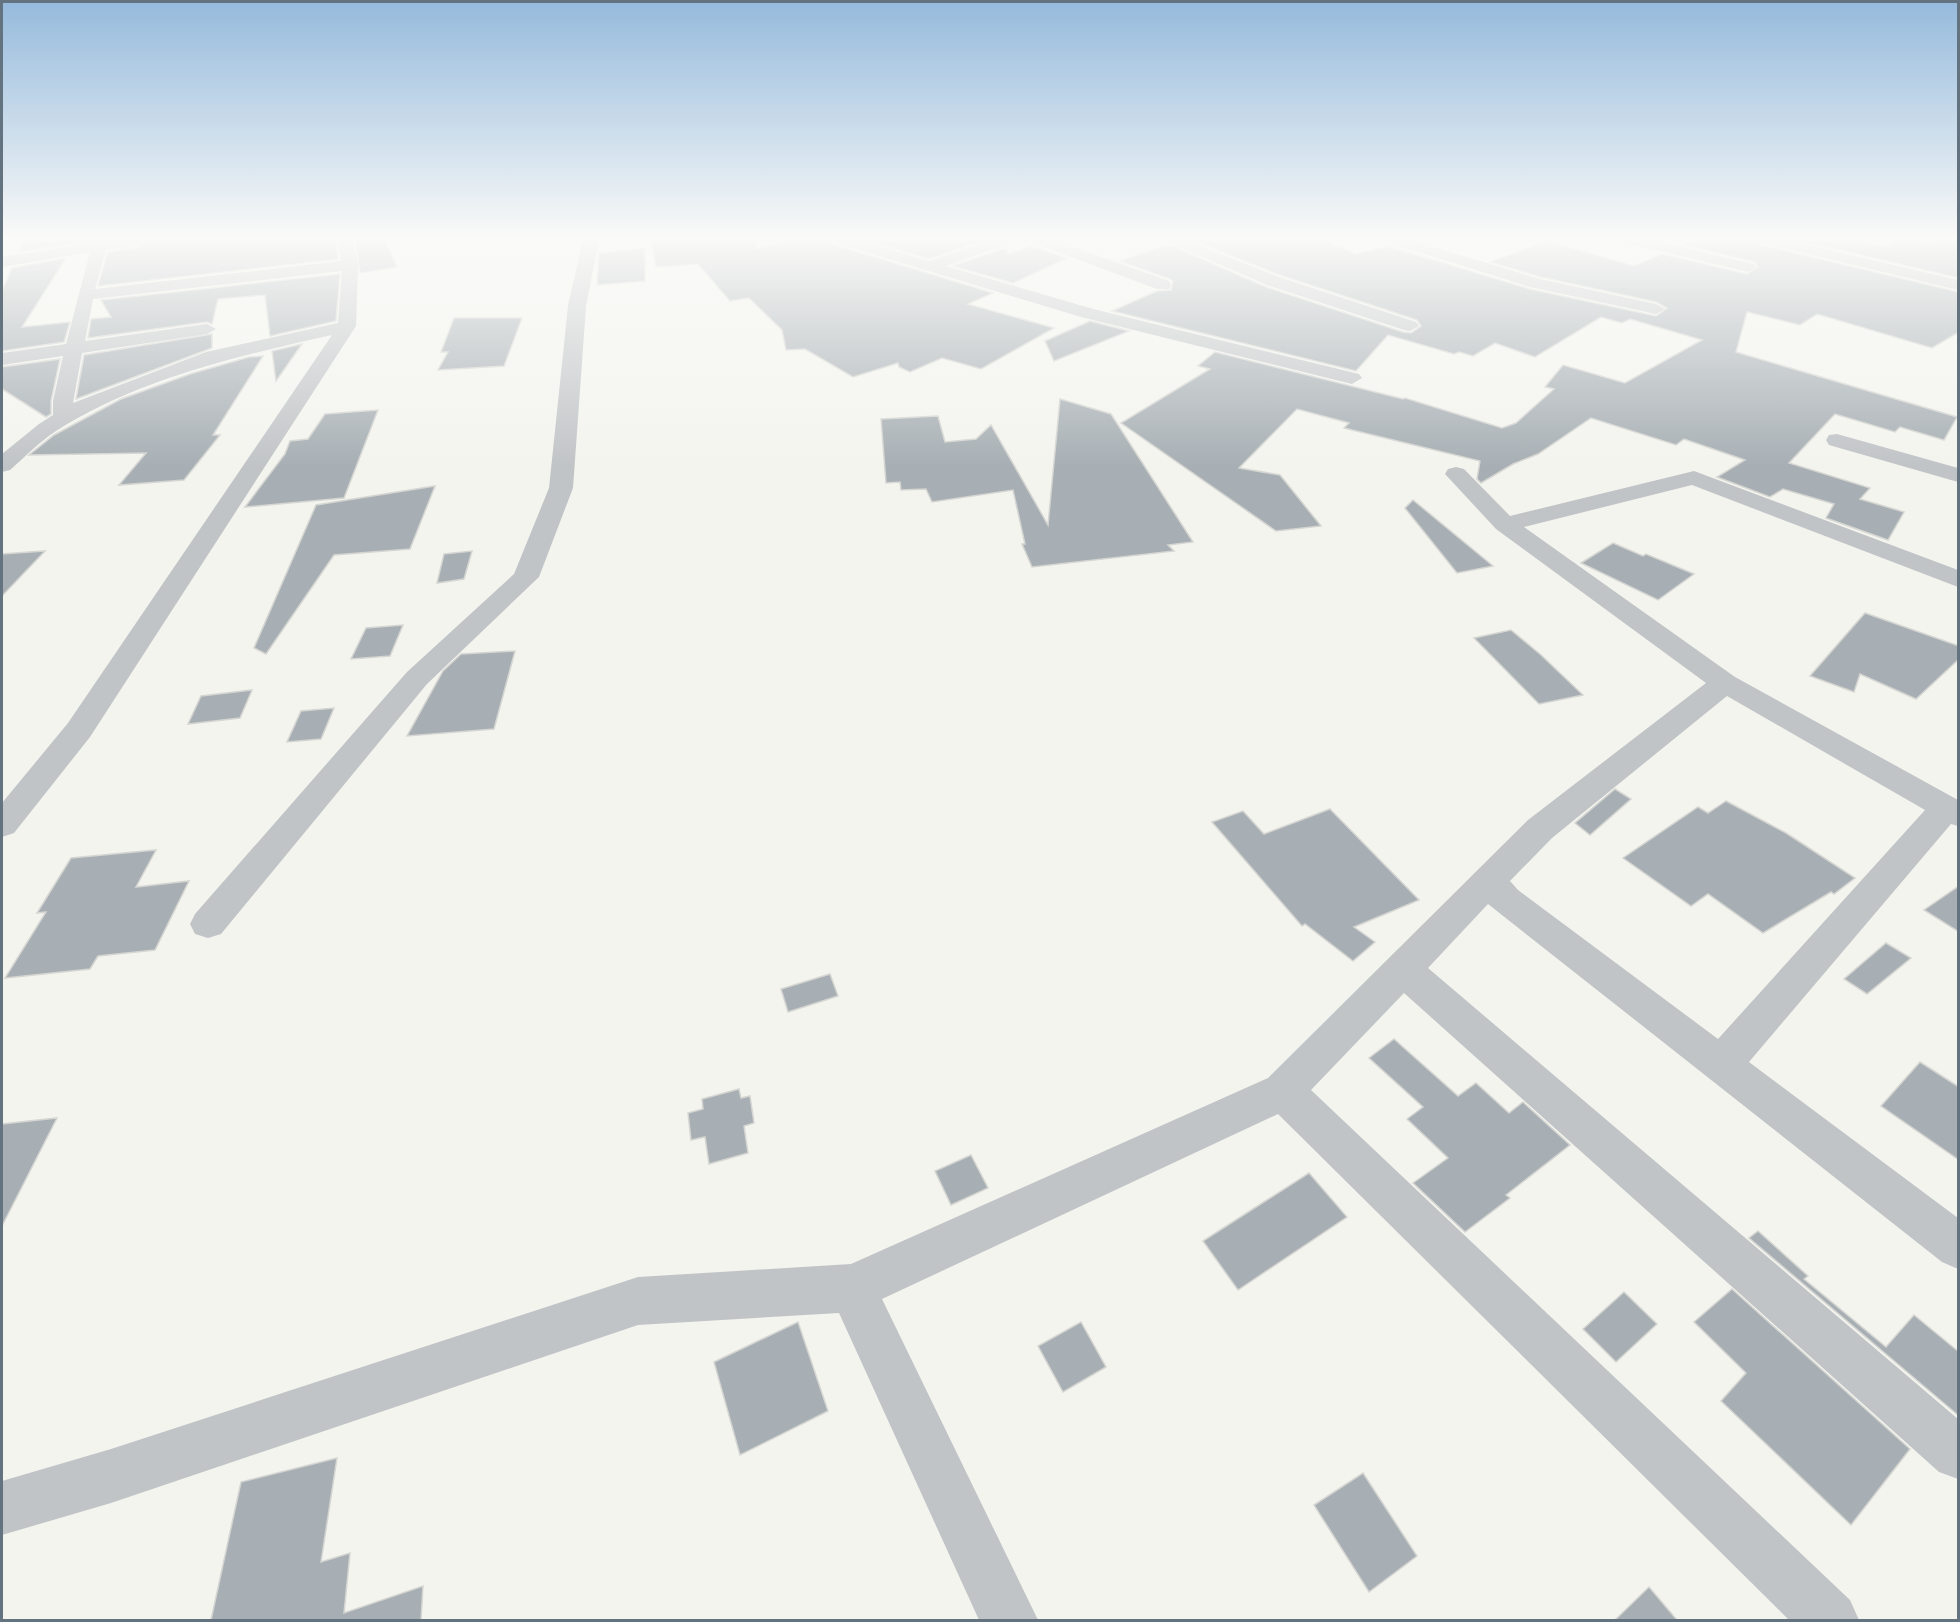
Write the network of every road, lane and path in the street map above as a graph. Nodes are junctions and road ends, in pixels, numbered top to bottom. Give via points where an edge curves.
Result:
1 (80, 316) edge
2 (348, 316) edge
3 (576, 316) edge
4 (1098, 316) edge
5 (1379, 316) edge
6 (347, 326) junction
7 (1410, 326) dead end
8 (207, 329) dead end
9 (74, 350) junction
10 (2, 359) edge
11 (1352, 378) dead end
12 (55, 423) junction
13 (13, 432) dead end
14 (1837, 440) dead end
15 (2, 465) edge
16 (1456, 474) dead end
17 (1959, 475) edge
18 (1505, 524) junction
19 (1959, 579) edge
20 (1725, 683) junction
21 (1952, 810) edge
22 (2, 825) edge
23 (1489, 881) junction
24 (208, 924) dead end
25 (1403, 969) junction
26 (1721, 1065) junction
27 (1283, 1091) junction
28 (1959, 1246) edge
29 (852, 1288) junction
30 (1959, 1453) edge
31 (2, 1508) edge
32 (1010, 1620) edge
33 (1830, 1620) edge

1 - 9 street
2 - 6 street
3 - 24 street via 561,489 526,577 417,678
4 - 11 street
5 - 7 street
6 - 12 street via 213,356 87,404
6 - 22 street via 79,730
8 - 9 street
9 - 10 street
9 - 12 street
12 - 13 street
12 - 15 street
14 - 17 street
16 - 18 street
18 - 19 street via 1694,478
18 - 20 street
20 - 21 street
20 - 23 street via 1540,829
21 - 26 street
23 - 25 street
23 - 26 street via 1504,900
25 - 27 street
25 - 30 street
26 - 28 street
27 - 29 street
27 - 33 street
29 - 31 street via 638,1301 111,1476
29 - 32 street

